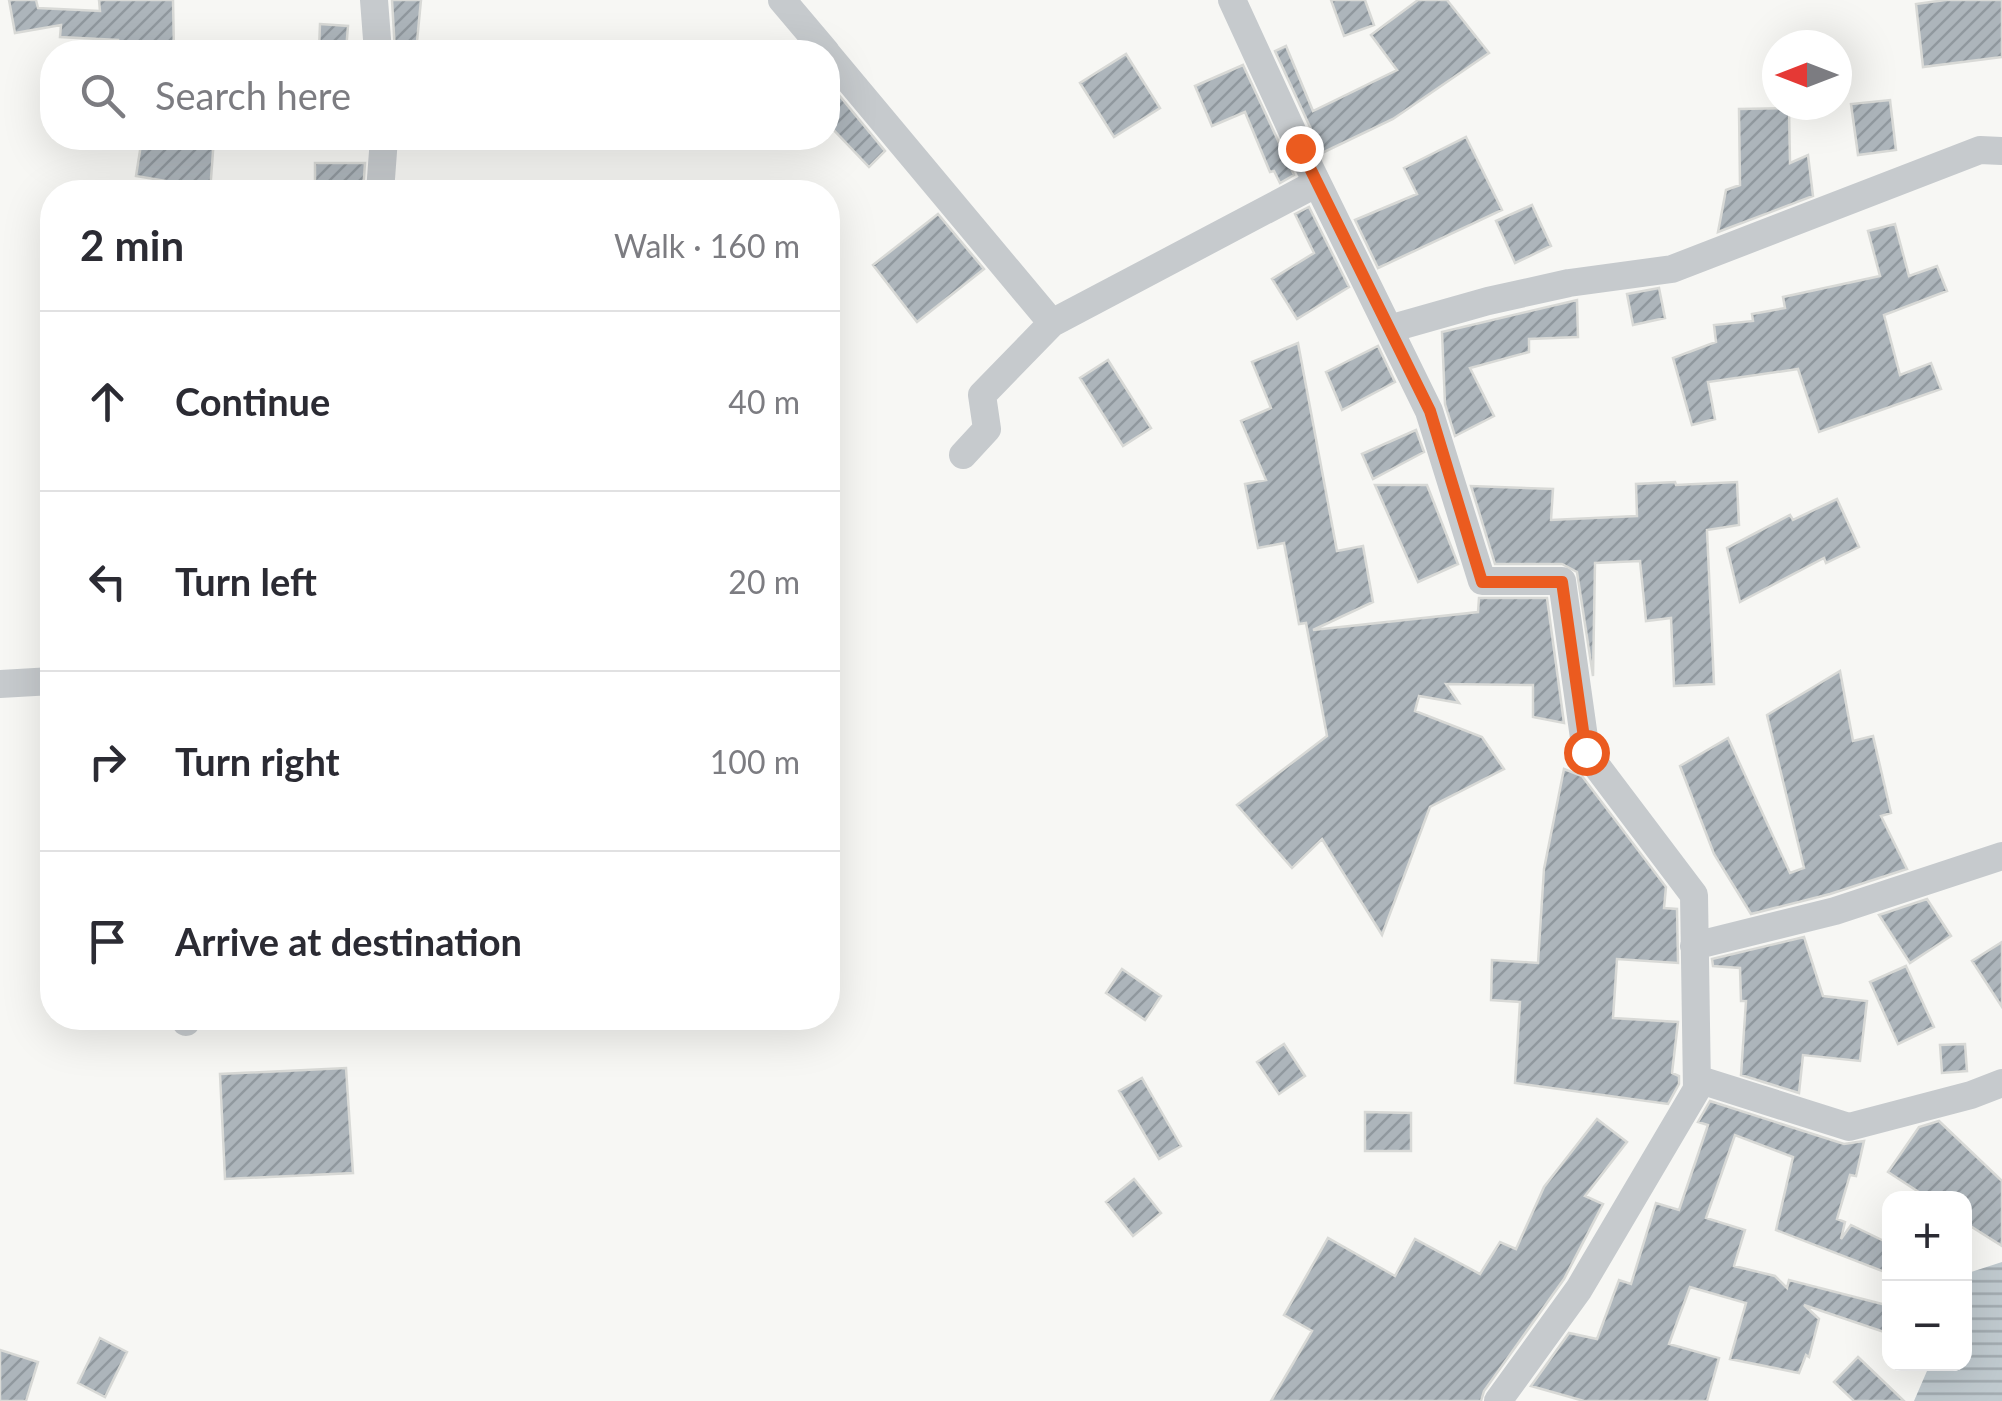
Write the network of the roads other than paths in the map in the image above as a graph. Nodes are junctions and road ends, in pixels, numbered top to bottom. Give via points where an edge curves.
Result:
1 (374, 0) edge
2 (782, 0) edge
3 (1232, 0) edge
4 (377, 40) edge
5 (815, 40) edge
6 (840, 70) edge
7 (383, 150) edge
8 (2002, 150) edge
9 (381, 180) edge
10 (1317, 183) junction
11 (1052, 323) junction
12 (1389, 330) junction
13 (963, 456) dead end
14 (40, 682) edge
15 (0, 684) edge
16 (2002, 856) edge
17 (1694, 946) junction
18 (1697, 1079) junction
19 (2002, 1083) edge
20 (1498, 1401) edge

1 - 4 street
2 - 5 street
3 - 10 street
6 - 11 street
7 - 9 street
8 - 12 street via 1980,150 1672,269 1488,301
10 - 11 street
10 - 12 street
11 - 13 street via 982,395 987,429
12 - 17 street via 1430,411 1482,582 1562,582 1586,752 1694,895
14 - 15 street
16 - 17 street via 1835,911
17 - 18 street
18 - 19 street via 1849,1127
18 - 20 street via 1579,1289

